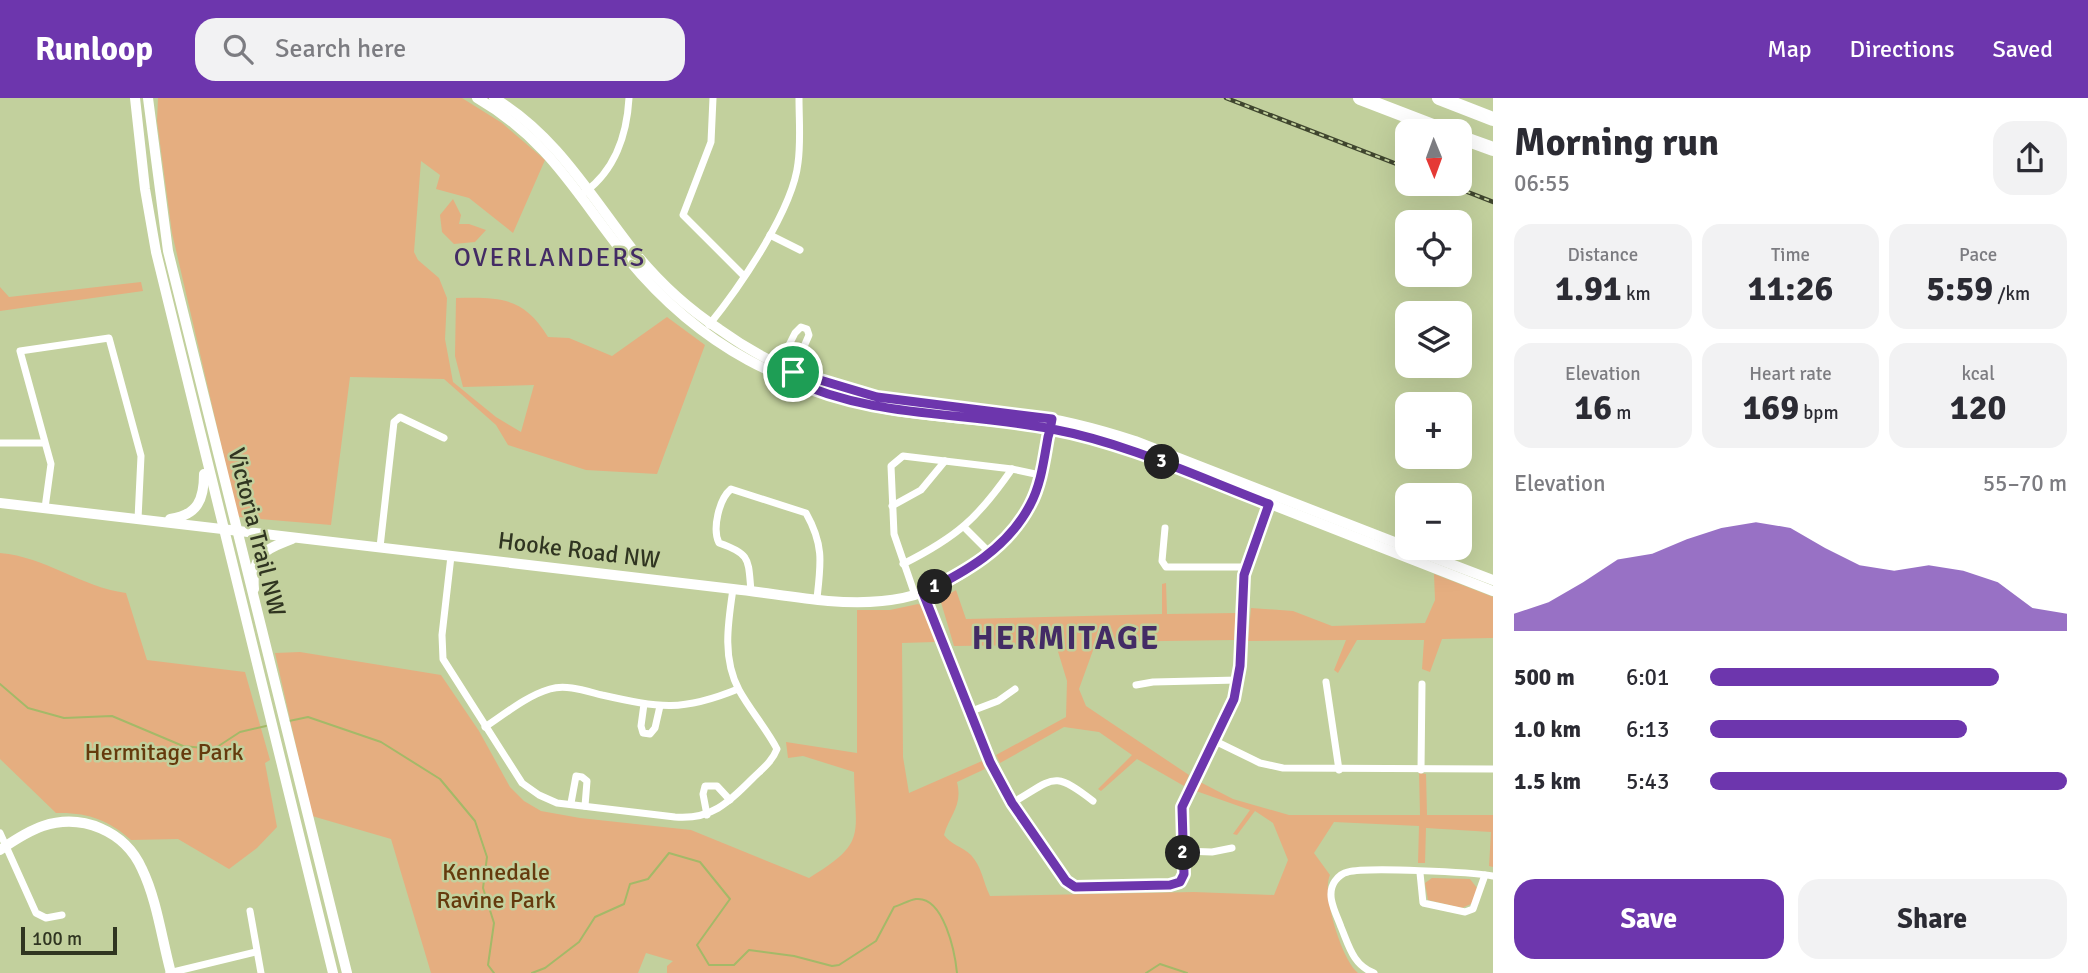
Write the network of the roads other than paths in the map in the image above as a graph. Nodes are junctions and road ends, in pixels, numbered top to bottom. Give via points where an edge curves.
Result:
1 (148, 98) edge
2 (155, 98) edge
3 (478, 98) edge
4 (495, 98) edge
5 (629, 98) edge
6 (713, 98) edge
7 (799, 98) edge
8 (1360, 98) edge
9 (1439, 98) edge
10 (134, 100) edge
11 (1415, 119) edge
12 (1493, 119) edge
13 (1472, 141) edge
14 (152, 147) junction
15 (1493, 149) edge
16 (585, 192) junction
17 (770, 235) junction
18 (800, 250) dead end
19 (162, 251) junction
20 (744, 276) junction
21 (707, 327) junction
22 (777, 368) junction
23 (791, 375) junction
24 (1051, 423) junction
25 (444, 438) dead end
26 (0, 443) edge
27 (44, 443) junction
28 (205, 457) junction
29 (945, 461) junction
30 (1012, 469) junction
31 (1040, 475) junction
32 (1271, 499) junction
33 (0, 503) edge
34 (892, 506) junction
35 (45, 508) junction
36 (138, 519) junction
37 (154, 521) junction
38 (965, 528) junction
39 (1165, 528) dead end
40 (229, 530) junction
41 (294, 538) junction
42 (1395, 542) edge
43 (380, 547) junction
44 (991, 554) junction
45 (451, 556) junction
46 (1441, 560) edge
47 (903, 565) junction
48 (1245, 567) junction
49 (1493, 580) edge
50 (733, 589) junction
51 (751, 591) junction
52 (1493, 591) edge
53 (919, 594) junction
54 (817, 598) junction
55 (257, 614) junction
56 (1238, 680) junction
57 (1326, 682) dead end
58 (1422, 684) dead end
59 (1136, 685) dead end
60 (738, 688) junction
61 (1014, 689) dead end
62 (270, 692) junction
63 (644, 704) junction
64 (660, 706) junction
65 (969, 712) junction
66 (485, 727) junction
67 (1215, 741) junction
68 (1493, 769) edge
69 (1339, 770) junction
70 (1421, 770) junction
71 (730, 800) junction
72 (1093, 801) dead end
73 (571, 803) junction
74 (1012, 803) junction
75 (298, 804) junction
76 (586, 806) junction
77 (707, 815) junction
78 (0, 833) edge
79 (3, 848) edge
80 (1232, 848) dead end
81 (1183, 851) junction
82 (1420, 873) junction
83 (1489, 876) edge
84 (250, 911) dead end
85 (62, 915) dead end
86 (256, 952) junction
87 (170, 973) edge
88 (261, 973) edge
89 (333, 973) edge
90 (346, 973) edge
91 (1374, 973) edge

1 - 14 street, Victoria Trail NW
2 - 14 street
3 - 16 street via 539,144
4 - 16 street via 541,134
5 - 16 street via 617,151 601,178
6 - 20 street via 711,142 683,215
7 - 17 street via 798,166
8 - 11 highway
9 - 12 highway
10 - 19 street, Victoria Trail NW
13 - 15 highway
14 - 19 street, Victoria Trail NW
16 - 21 street via 641,274 672,305
17 - 18 street
17 - 20 street
19 - 28 street, Victoria Trail NW
19 - 40 street, Victoria Trail NW
20 - 21 street
21 - 22 street via 749,360
22 - 23 street
22 - 23 street via 795,333 801,327 807,329 809,335
23 - 24 street via 828,395 886,409
24 - 31 street, Hooke Road NW
24 - 32 street
25 - 43 street via 400,417 394,422
26 - 27 street
27 - 35 street via 51,464
27 - 36 street via 20,351 109,338 141,456
28 - 37 street via 204,492 197,507 180,517
28 - 40 street, Victoria Trail NW
29 - 30 street
29 - 34 street via 921,491
29 - 34 street via 903,456 891,466
30 - 31 street
30 - 38 street
31 - 44 street, Hooke Road NW via 1030,506
32 - 42 street
32 - 48 street
32 - 52 street
33 - 35 street, Hooke Road NW
34 - 47 street
35 - 36 street, Hooke Road NW
36 - 37 street, Hooke Road NW
37 - 40 street, Hooke Road NW
38 - 44 street
38 - 47 street
39 - 48 street via 1162,561 1166,567
40 - 41 street, Hooke Road NW
40 - 55 street, Victoria Trail NW
40 - 62 street, Victoria Trail NW
41 - 43 street, Hooke Road NW
41 - 55 street via 260,554 253,584
43 - 45 street, Hooke Road NW
44 - 53 street, Hooke Road NW
45 - 50 street, Hooke Road NW
45 - 66 street via 443,659
46 - 49 street
47 - 53 street
48 - 56 street
50 - 51 street, Hooke Road NW
50 - 60 street via 726,651
51 - 54 street, Hooke Road NW
51 - 54 street via 748,560 742,551 719,543 715,534 724,495 732,489 806,513 822,553
53 - 54 street, Hooke Road NW via 881,602
53 - 65 street
55 - 62 street, Victoria Trail NW
56 - 59 street
56 - 67 street
57 - 69 street
58 - 70 street
60 - 64 street via 685,707
60 - 71 street via 777,749 773,760
61 - 65 street
62 - 75 street, Victoria Trail NW
63 - 64 street
63 - 64 street via 640,726 643,733 650,734
63 - 66 street via 552,688 531,696
65 - 74 street
66 - 73 street via 522,783 557,803
67 - 69 street via 1269,766
67 - 81 street via 1185,797
68 - 70 street
69 - 70 street
71 - 77 street
71 - 77 street via 717,786 705,786
72 - 74 street via 1067,781 1055,779
73 - 76 street
73 - 76 street via 576,776 582,776 587,781
74 - 81 street via 1071,886 1175,884 1183,878
75 - 89 street, Victoria Trail NW
75 - 90 street, Victoria Trail NW
76 - 77 street via 694,819
78 - 79 street
79 - 85 street via 36,913 46,918
79 - 87 street via 36,828 62,822 96,826 119,839 145,874
80 - 81 street
82 - 83 street
82 - 83 street via 1423,903 1465,912 1474,909
82 - 91 street via 1349,871 1332,886 1332,902 1352,955
84 - 86 street
86 - 87 street
86 - 88 street

